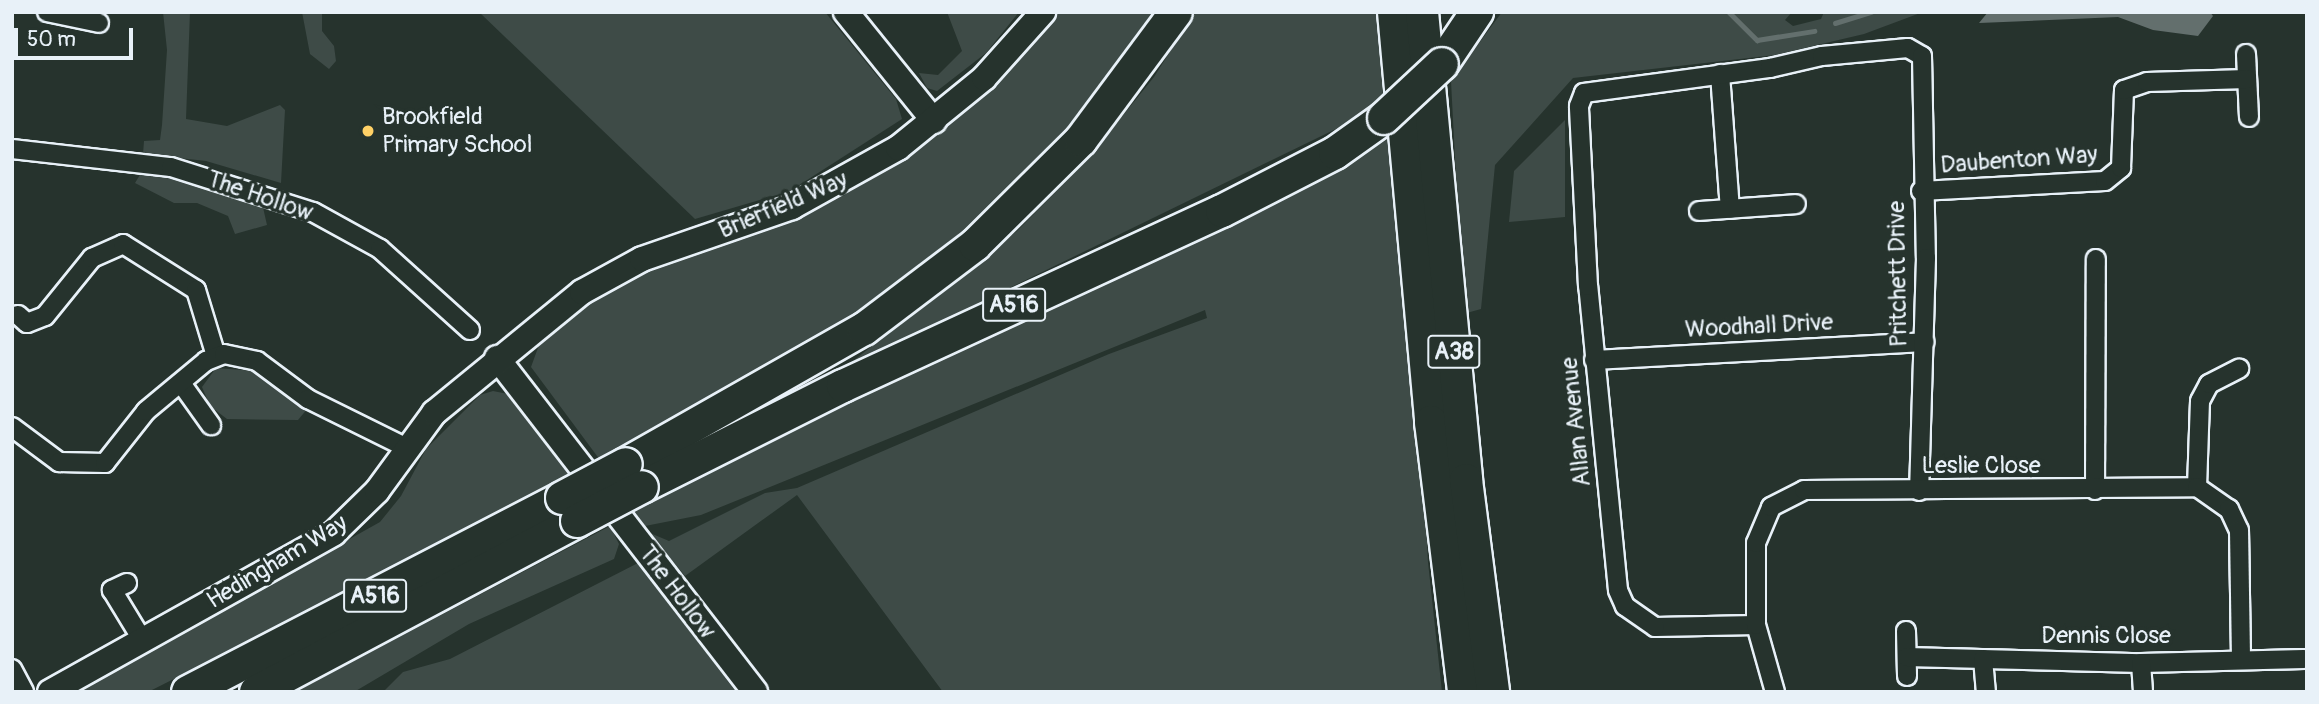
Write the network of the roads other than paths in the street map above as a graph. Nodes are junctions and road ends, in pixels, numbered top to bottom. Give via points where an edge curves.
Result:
1 (47, 12) edge
2 (846, 12) edge
3 (1043, 12) edge
4 (1176, 12) edge
5 (1394, 12) edge
6 (1422, 12) edge
7 (1477, 12) edge
8 (99, 23) dead end
9 (2246, 54) dead end
10 (1720, 74) junction
11 (2247, 79) junction
12 (2249, 117) dead end
13 (934, 121) junction
14 (12, 149) edge
15 (1921, 191) junction
16 (1797, 204) dead end
17 (1730, 209) junction
18 (1699, 211) dead end
19 (2096, 259) dead end
20 (18, 315) dead end
21 (470, 330) dead end
22 (1925, 342) junction
23 (216, 356) junction
24 (497, 358) junction
25 (1594, 360) junction
26 (2239, 369) dead end
27 (181, 383) junction
28 (211, 425) dead end
29 (12, 427) edge
30 (407, 448) junction
31 (634, 475) junction
32 (2197, 487) junction
33 (2095, 489) junction
34 (1920, 491) junction
35 (569, 510) junction
36 (127, 583) dead end
37 (1756, 625) junction
38 (1906, 631) dead end
39 (143, 641) junction
40 (1907, 657) junction
41 (2241, 658) junction
42 (1983, 659) junction
43 (2304, 659) dead end
44 (2141, 663) junction
45 (12, 670) edge
46 (1907, 676) dead end
47 (24, 692) edge
48 (50, 692) edge
49 (188, 692) edge
50 (256, 692) edge
51 (755, 692) edge
52 (1464, 692) edge
53 (1493, 692) edge
54 (1775, 692) edge
55 (1986, 692) edge
56 (2143, 692) edge

1 - 8 street
2 - 13 street
3 - 13 street, Brierfield Way via 984,78
4 - 31 highway, A516 via 1081,140 975,246 842,343
5 - 52 highway, A38 via 1431,422
6 - 53 highway, A38 via 1466,480
7 - 31 highway, A516, bridge via 1442,64 1384,118 1335,153 1222,211
9 - 11 street
10 - 15 street, Pritchett Drive via 1888,49 1908,48 1922,56 1926,89
10 - 17 street
10 - 25 street, Allan Avenue via 1584,93 1579,106
11 - 12 street
11 - 15 street, Daubenton Way via 2147,82 2124,90 2121,168 2105,181
13 - 24 street, Brierfield Way via 815,196 609,275
14 - 21 street, The Hollow via 171,167 313,212 380,249
15 - 22 street, Pritchett Drive
16 - 17 street
17 - 18 street
19 - 33 street via 2087,283
20 - 23 street via 27,323 45,316 92,258 123,244 196,290
22 - 25 street, Woodhall Drive
22 - 34 street, Pritchett Drive
23 - 27 street
23 - 30 street via 257,361 307,399
24 - 30 street, Hedingham Way via 434,413
24 - 51 street, The Hollow
25 - 37 street, Allan Avenue via 1618,590 1625,606 1655,627
26 - 32 street via 2208,384 2200,401
27 - 28 street
27 - 29 street via 146,411 118,451 98,465 59,462
30 - 39 street, Hedingham Way via 377,491 334,533
31 - 35 highway, A516, bridge
32 - 33 street, Leslie Close
32 - 41 street via 2229,509 2239,530
33 - 34 street, Leslie Close
34 - 37 street, Leslie Close via 1804,490 1770,507 1756,543
35 - 49 highway, A516
35 - 50 highway, A516
36 - 39 street via 112,590
37 - 54 street, Leslie Close
38 - 40 street
39 - 48 street, Hedingham Way
40 - 42 street, Dennis Close
40 - 46 street
41 - 43 street, Dennis Close
41 - 44 street, Dennis Close
42 - 44 street, Dennis Close
42 - 55 street
44 - 56 street
45 - 47 street

